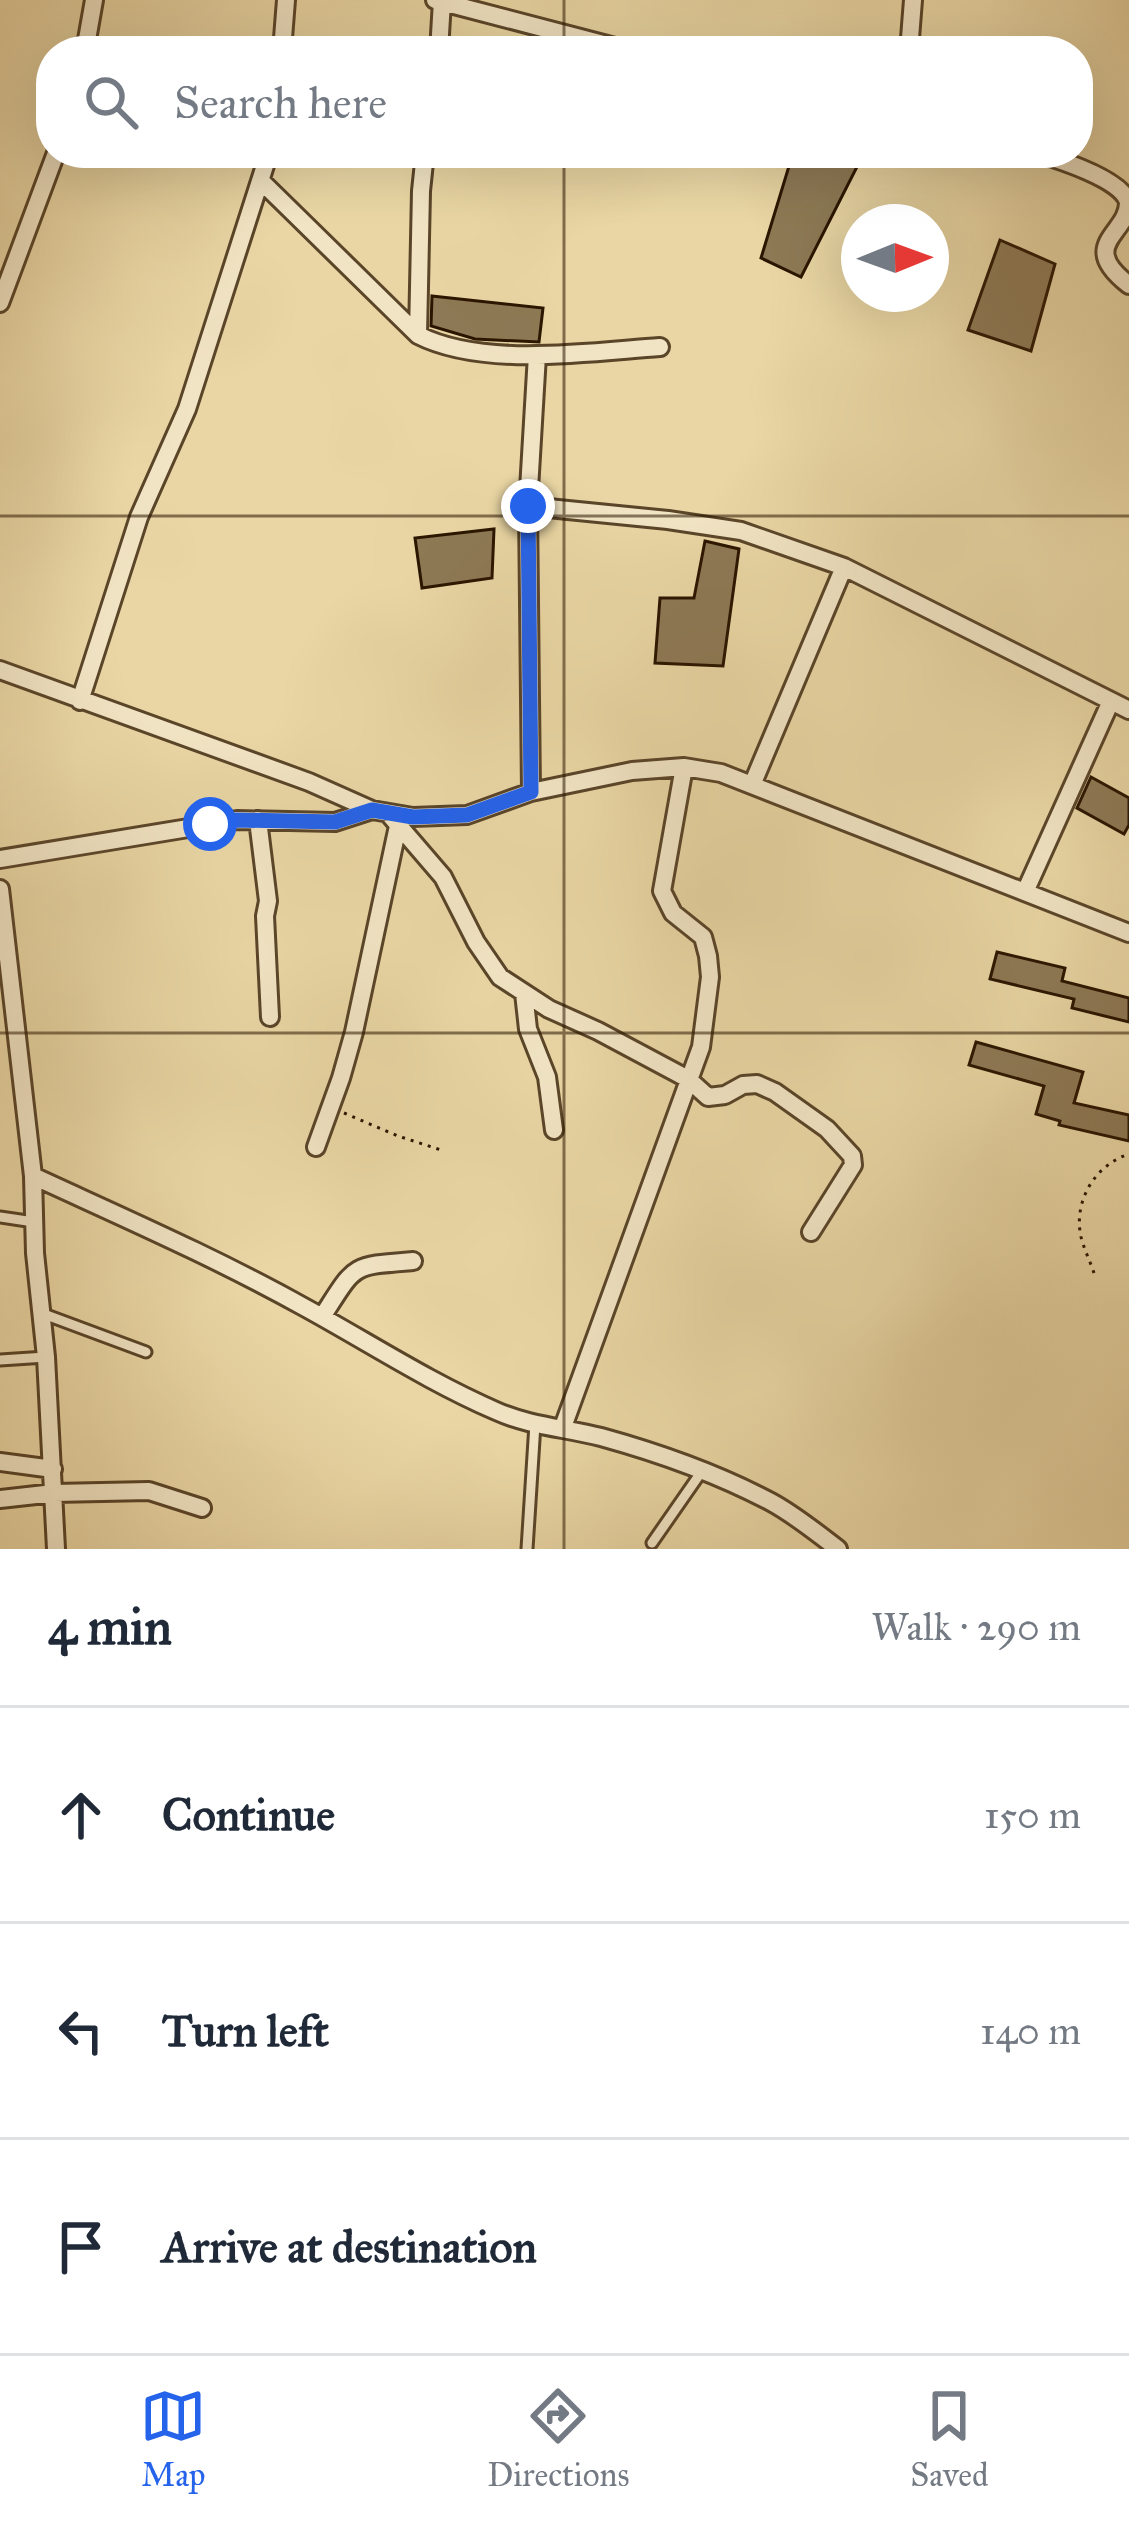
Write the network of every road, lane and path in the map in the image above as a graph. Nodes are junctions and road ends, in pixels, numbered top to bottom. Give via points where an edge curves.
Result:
1 (94, 0) edge
2 (286, 0) edge
3 (913, 0) edge
4 (439, 1) edge
5 (88, 36) edge
6 (283, 36) edge
7 (439, 36) edge
8 (573, 36) edge
9 (910, 36) edge
10 (50, 168) edge
11 (265, 168) edge
12 (423, 168) edge
13 (1080, 168) edge
14 (261, 181) junction
15 (1129, 285) edge
16 (0, 304) edge
17 (418, 335) junction
18 (660, 347) dead end
19 (537, 355) junction
20 (528, 506) junction
21 (844, 567) junction
22 (0, 670) edge
23 (80, 701) junction
24 (1111, 701) junction
25 (1129, 710) edge
26 (684, 767) junction
27 (752, 785) junction
28 (531, 792) junction
29 (386, 816) junction
30 (258, 820) junction
31 (0, 859) edge
32 (0, 890) edge
33 (1025, 892) junction
34 (1129, 933) edge
35 (524, 993) junction
36 (270, 1017) dead end
37 (688, 1079) junction
38 (331, 1107) junction
39 (554, 1130) dead end
40 (316, 1147) dead end
41 (441, 1150) dead end
42 (1129, 1154) edge
43 (33, 1176) junction
44 (0, 1216) edge
45 (34, 1222) junction
46 (812, 1232) dead end
47 (413, 1261) dead end
48 (1094, 1273) dead end
49 (41, 1312) junction
50 (322, 1317) junction
51 (146, 1352) dead end
52 (46, 1358) junction
53 (0, 1360) edge
54 (535, 1424) junction
55 (563, 1427) junction
56 (0, 1462) edge
57 (52, 1469) junction
58 (702, 1471) junction
59 (54, 1493) junction
60 (0, 1499) edge
61 (202, 1508) dead end
62 (652, 1543) dead end
63 (56, 1549) edge
64 (527, 1549) edge
65 (838, 1549) edge

1 - 5 street
2 - 6 street
3 - 9 street
4 - 7 street
4 - 8 street
10 - 16 street
11 - 14 street
12 - 17 street
13 - 15 street via 1129,203 1107,256
14 - 17 street
14 - 23 street
17 - 19 street via 461,349
18 - 19 street
19 - 20 street
20 - 21 street via 741,531
20 - 28 street
21 - 24 street
21 - 27 street
22 - 23 street
23 - 29 street
24 - 25 street
24 - 33 street
26 - 27 street
26 - 28 street
26 - 37 street via 662,891 673,913 703,937 708,956 701,1047
27 - 33 street
28 - 29 street via 467,815
29 - 30 street
29 - 35 street via 443,877 484,957
29 - 38 street via 393,841
30 - 31 street
30 - 36 street
32 - 43 street
33 - 34 street
35 - 37 street
35 - 39 street
37 - 46 street via 708,1096 757,1084 775,1092 852,1156
37 - 55 street
38 - 40 street
38 - 41 path
42 - 48 path via 1100,1169 1082,1204 1081,1237
43 - 45 street
43 - 50 street
44 - 45 lane
45 - 49 street
47 - 50 street via 365,1265 348,1276
49 - 51 lane
49 - 52 street
50 - 54 street via 446,1388
52 - 53 lane
52 - 57 street
54 - 55 street
54 - 64 lane
55 - 58 street
56 - 57 street
57 - 59 street
58 - 62 lane
58 - 65 street via 773,1503
59 - 60 street
59 - 61 street via 149,1491
59 - 63 street

